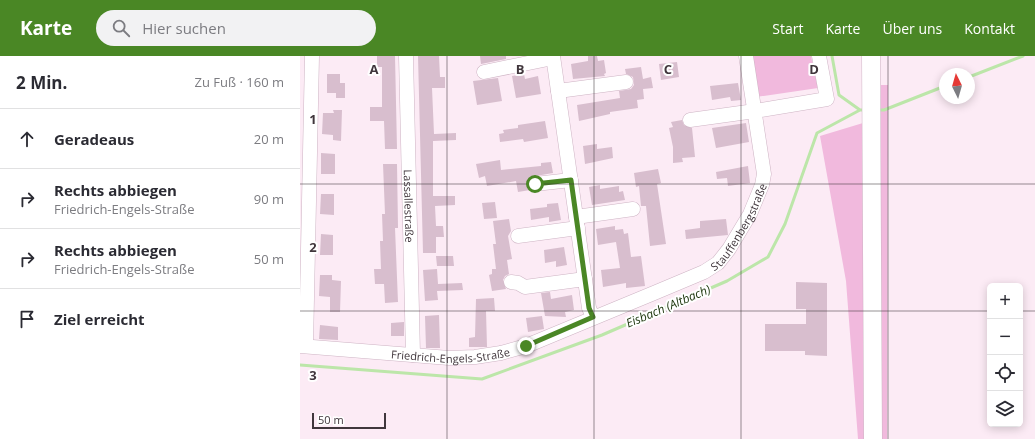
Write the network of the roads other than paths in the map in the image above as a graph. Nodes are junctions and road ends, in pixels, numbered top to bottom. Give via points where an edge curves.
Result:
1 (312, 56) edge
2 (406, 56) edge
3 (746, 56) edge
4 (819, 56) edge
5 (870, 56) edge
6 (553, 57) edge
7 (484, 72) dead end
8 (626, 82) dead end
9 (558, 91) junction
10 (755, 112) junction
11 (690, 120) dead end
12 (571, 180) junction
13 (535, 184) dead end
14 (633, 209) dead end
15 (577, 222) junction
16 (518, 236) dead end
17 (585, 279) junction
18 (512, 282) dead end
19 (593, 317) junction
20 (303, 346) edge
21 (413, 355) junction
22 (873, 439) edge

1 - 20 street
2 - 21 street, Lassallestraße
3 - 10 street, Stauffenbergstraße
4 - 10 street via 827,99
5 - 22 main road
6 - 7 street
6 - 9 street
8 - 9 street
9 - 12 street
10 - 11 street
10 - 19 street, Stauffenbergstraße via 764,174 762,185 750,214 718,263 704,272
12 - 13 street
12 - 15 street
14 - 15 street
15 - 16 street
15 - 17 street
17 - 18 street via 525,286
17 - 19 street via 589,308
19 - 21 street, Friedrich-Engels-Straße via 526,346 501,353 449,358
20 - 21 street, Friedrich-Engels-Straße

